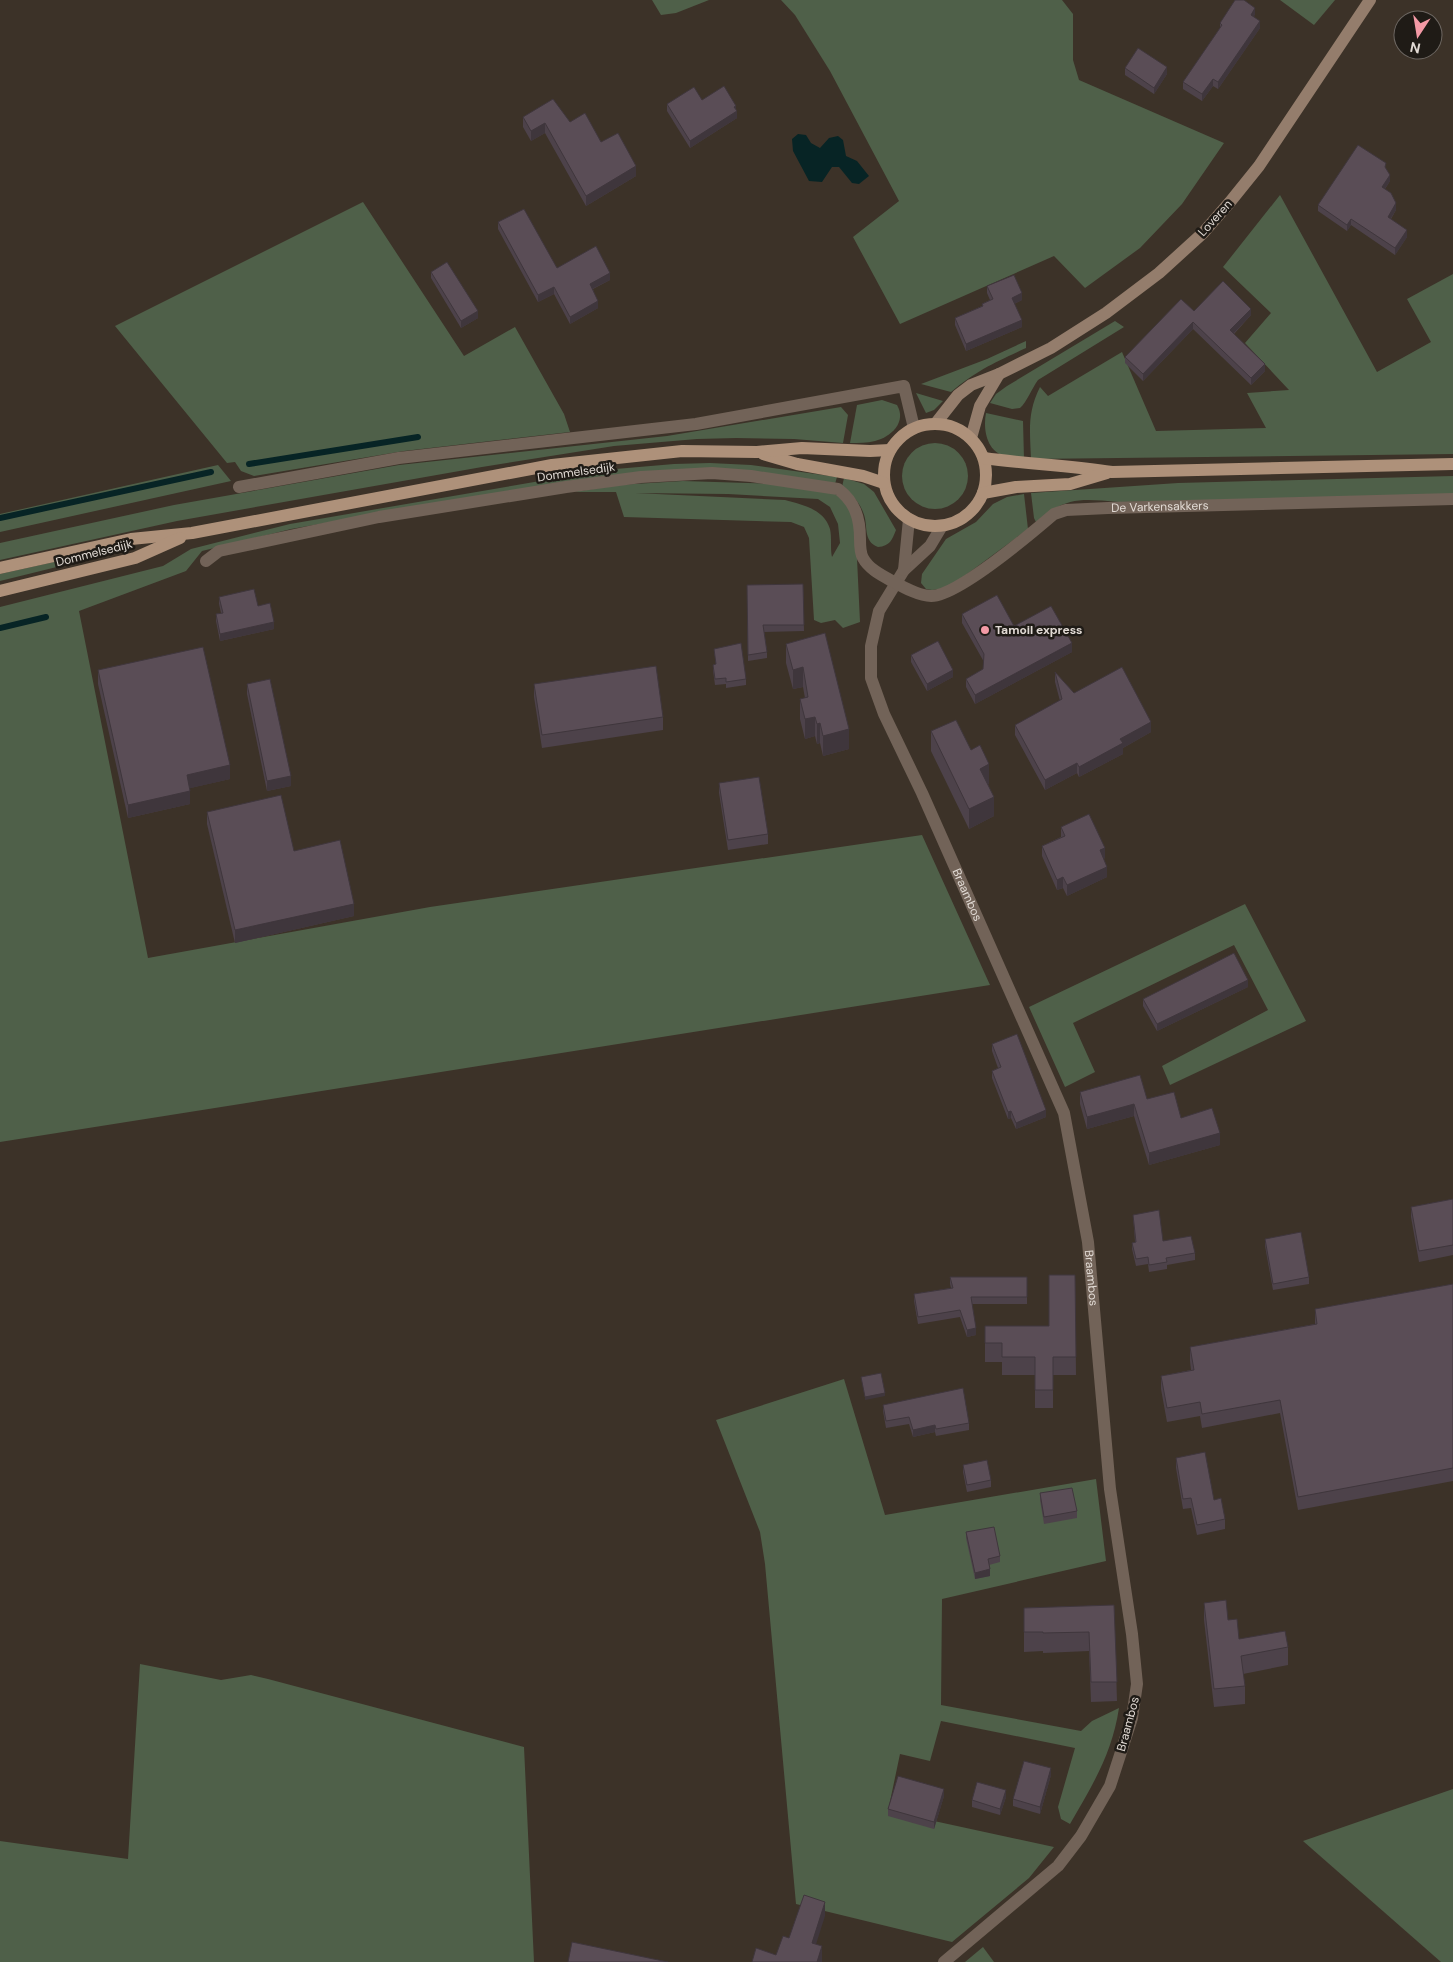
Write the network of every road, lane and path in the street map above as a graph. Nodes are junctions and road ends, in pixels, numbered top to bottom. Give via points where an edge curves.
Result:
1 (1370, 0) edge
2 (999, 374) junction
3 (936, 423) junction
4 (914, 428) junction
5 (971, 438) junction
6 (890, 450) junction
7 (757, 452) junction
8 (984, 458) junction
9 (1453, 464) edge
10 (1112, 472) junction
11 (884, 483) junction
12 (239, 487) dead end
13 (983, 493) junction
14 (1453, 499) edge
15 (909, 519) junction
16 (942, 526) junction
17 (192, 533) junction
18 (206, 561) dead end
19 (0, 568) edge
20 (904, 570) junction
21 (896, 583) junction
22 (0, 590) edge
23 (944, 1962) edge

1 - 2 street, Loveren via 1259,166 1203,233 1106,313 1051,348
2 - 3 street, Loveren via 971,385 958,395
2 - 5 street via 980,406
3 - 4 main road
3 - 5 main road via 955,428
4 - 6 main road via 896,441
4 - 12 street via 904,386 696,424 399,458
5 - 8 main road
6 - 7 main road, Dommelsedijk via 802,448
6 - 11 main road via 884,466
7 - 11 main road, Dommelsedijk
7 - 17 main road, Dommelsedijk via 682,451 552,465
8 - 10 main road
8 - 13 main road
9 - 10 main road
10 - 13 main road via 1070,484 1016,487
11 - 15 main road via 896,509
13 - 16 main road via 968,514
14 - 21 street, De Varkensakkers via 1066,510 1054,514 960,586 942,594 924,596
15 - 16 main road via 926,526
15 - 20 street, Braambos
16 - 20 street, Braambos via 930,546
17 - 19 main road, Dommelsedijk via 131,540
17 - 22 main road, Dommelsedijk via 135,558
18 - 21 street, Dommelsedijk via 220,551 379,518 604,482 712,473 838,489 857,511 862,557 873,570
20 - 21 street, Braambos
21 - 23 street, Braambos via 879,612 872,634 870,667 874,688 1064,1113 1088,1242 1110,1489 1138,1684 1132,1718 1110,1786 1081,1836 1058,1866

